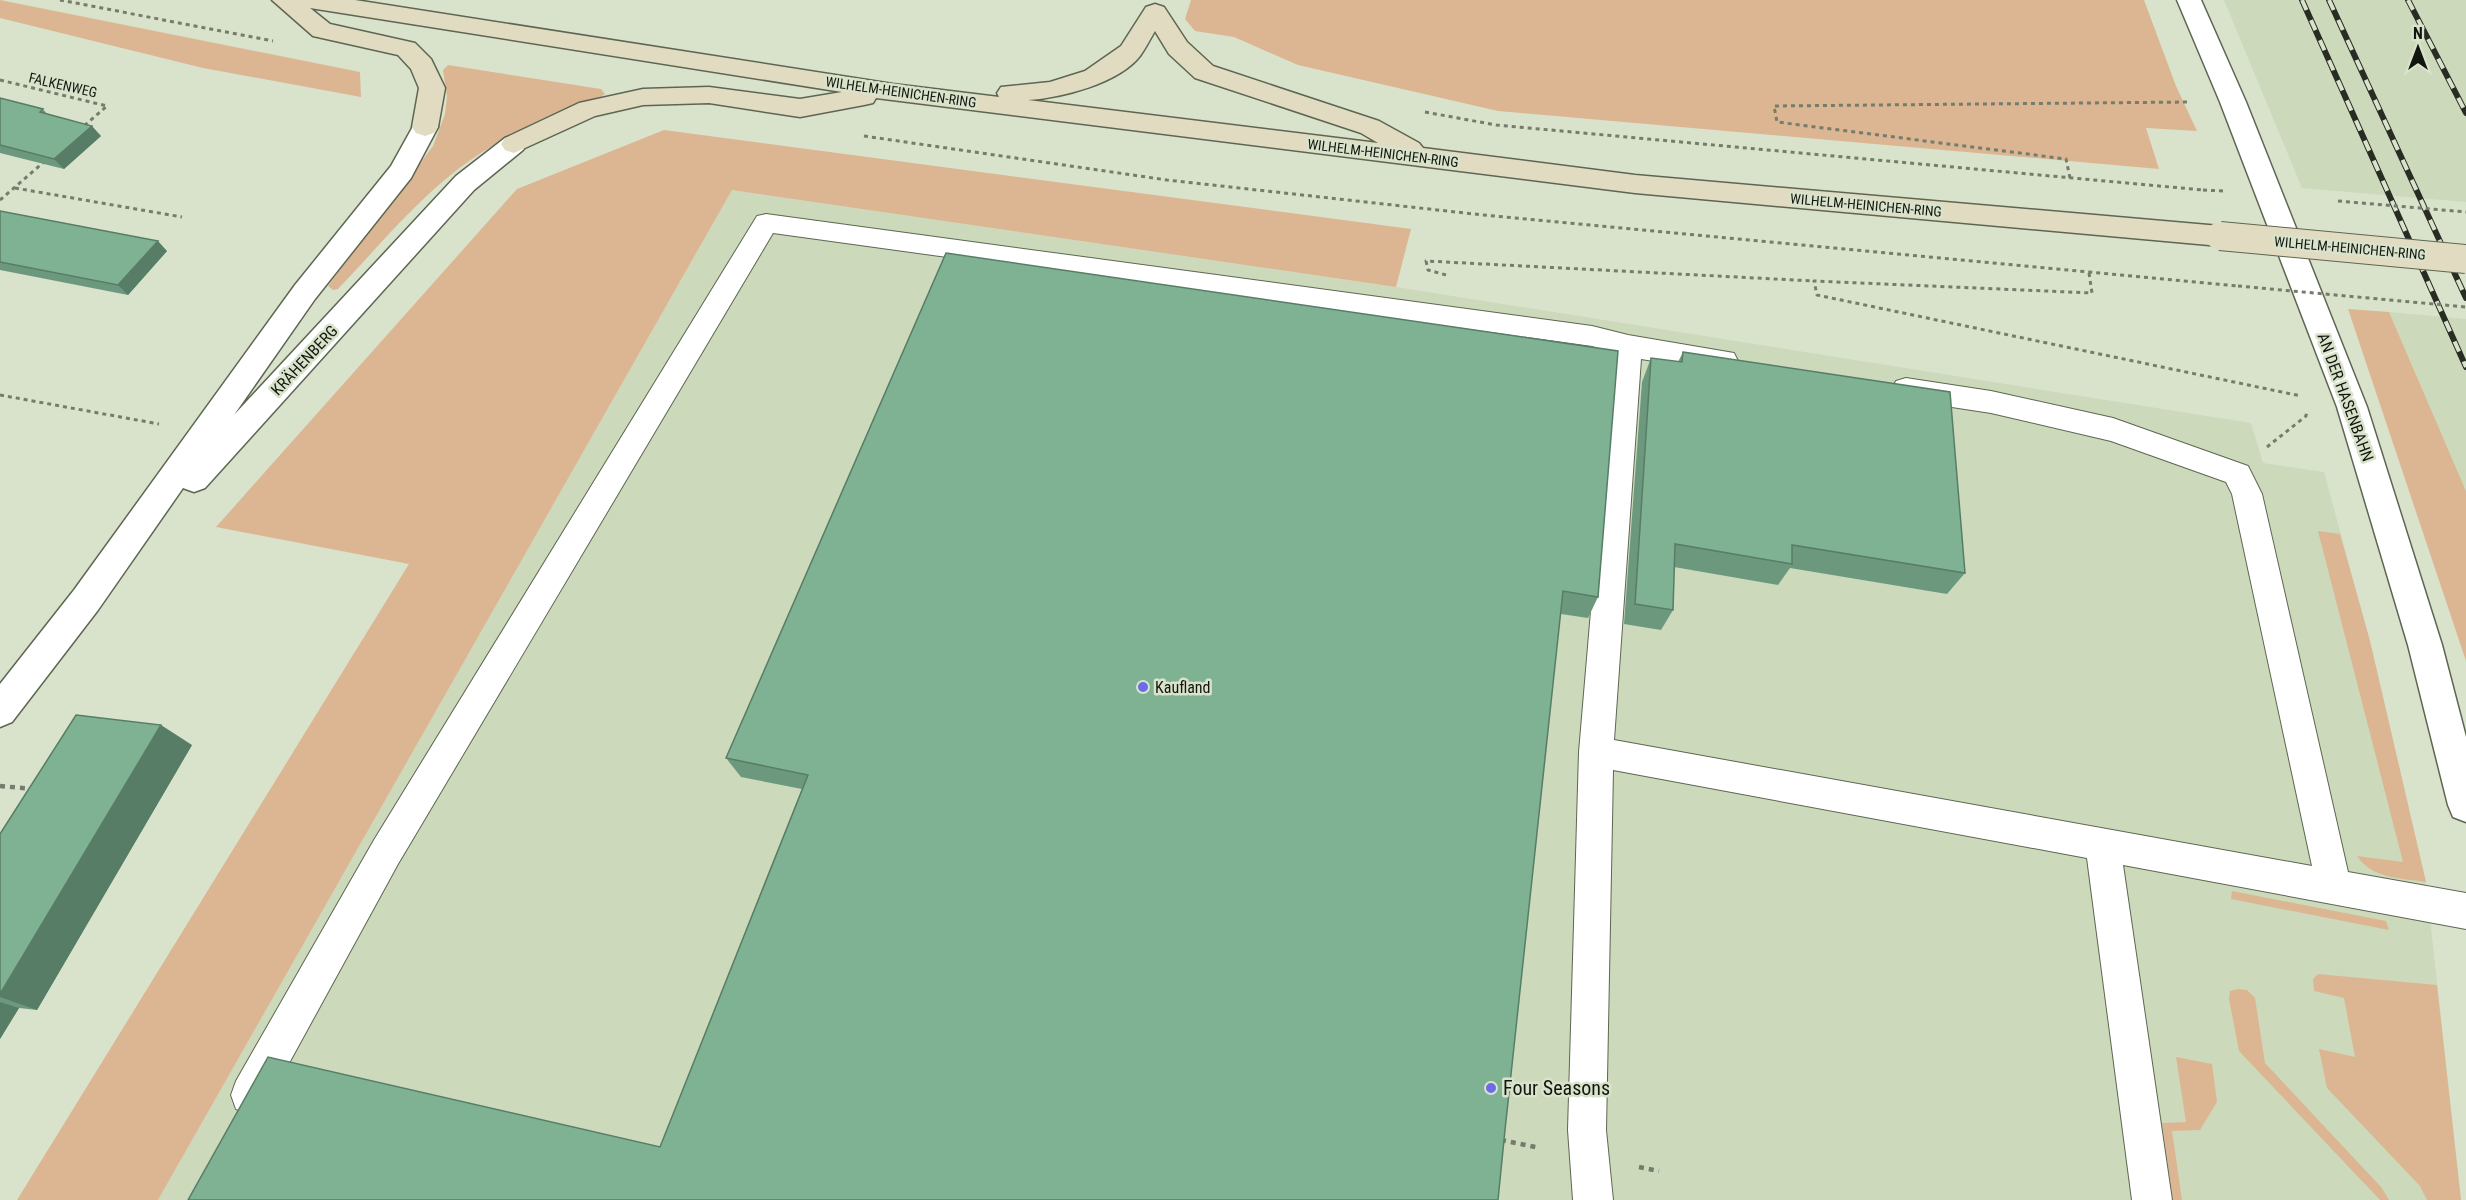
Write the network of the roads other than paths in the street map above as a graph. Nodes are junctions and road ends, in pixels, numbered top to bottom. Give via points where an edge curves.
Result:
1 (284, 0) edge
2 (306, 0) edge
3 (2189, 0) edge
4 (1157, 6) edge
5 (892, 92) junction
6 (941, 98) junction
7 (425, 127) joint
8 (514, 144) joint
9 (1428, 158) junction
10 (2466, 259) edge
11 (1628, 346) junction
12 (1755, 366) edge
13 (1882, 385) edge
14 (99, 582) junction
15 (0, 711) edge
16 (1596, 753) junction
17 (2466, 805) edge
18 (2103, 846) junction
19 (2334, 887) junction
20 (2466, 911) edge
21 (237, 1118) edge
22 (1593, 1200) edge
23 (2152, 1200) edge

1 - 7 main road via 321,30 406,49 422,65 432,88
2 - 5 main road, WILHELM-HEINICHEN-RING
3 - 17 street, AN DER HASENBAHN via 2352,407 2426,645
4 - 6 main road via 1130,52 1094,77 1051,90
4 - 9 main road via 1178,48 1204,72 1370,127
5 - 6 main road, WILHELM-HEINICHEN-RING
5 - 8 main road via 800,108 709,95 643,97 588,109
6 - 9 main road, WILHELM-HEINICHEN-RING
7 - 14 street, KRÄHENBERG via 402,171 305,292
8 - 14 street, KRÄHENBERG via 465,183
9 - 10 main road, WILHELM-HEINICHEN-RING, bridge via 1647,185
11 - 12 lane
11 - 16 lane
11 - 21 lane via 1592,336 766,223 386,852
13 - 19 lane via 1991,402 2113,430 2238,474 2247,494
14 - 15 street, KRÄHENBERG
16 - 18 lane
16 - 22 lane via 1587,1130
18 - 19 lane
18 - 23 lane
19 - 20 lane

